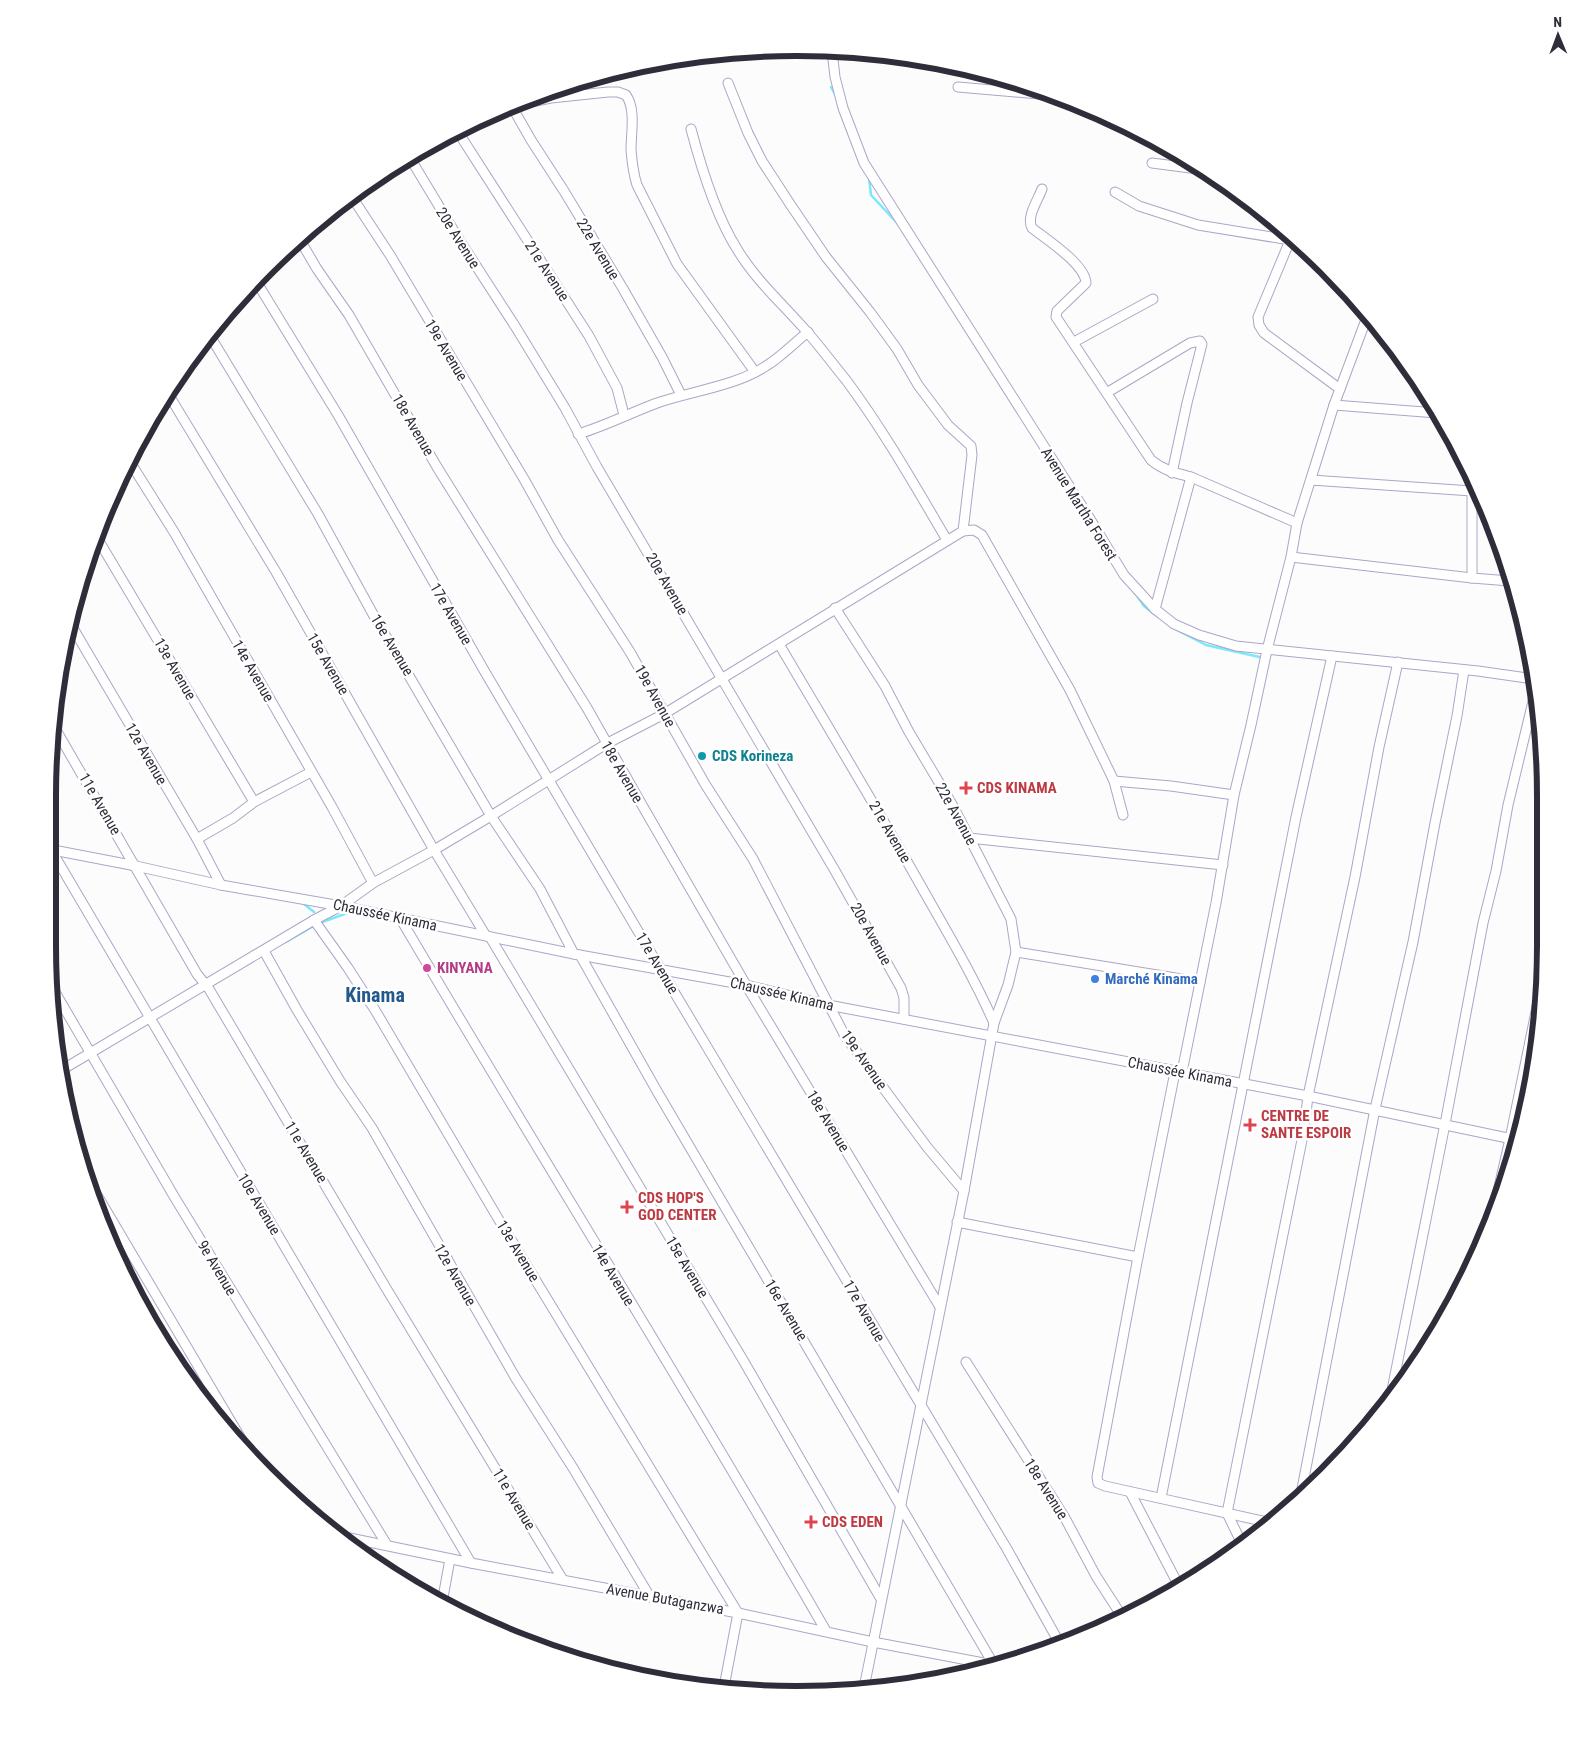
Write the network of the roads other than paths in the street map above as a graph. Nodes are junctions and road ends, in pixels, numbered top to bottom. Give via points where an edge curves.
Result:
1 (832, 57) edge
2 (728, 83) dead end
3 (958, 87) dead end
4 (1021, 92) edge
5 (555, 98) edge
6 (513, 113) edge
7 (691, 129) dead end
8 (461, 137) edge
9 (413, 163) edge
10 (1152, 163) dead end
11 (1187, 167) edge
12 (1042, 189) dead end
13 (1116, 192) dead end
14 (355, 202) edge
15 (1282, 238) edge
16 (1288, 243) edge
17 (303, 245) edge
18 (260, 287) edge
19 (1153, 299) dead end
20 (1365, 323) edge
21 (808, 332) junction
22 (213, 341) edge
23 (1074, 342) junction
24 (755, 372) junction
25 (1340, 389) junction
26 (1108, 392) junction
27 (681, 395) junction
28 (172, 400) edge
29 (1334, 406) junction
30 (1429, 413) edge
31 (624, 415) junction
32 (578, 434) junction
33 (134, 468) edge
34 (1172, 473) junction
35 (1191, 477) junction
36 (1311, 480) junction
37 (1470, 491) edge
38 (1472, 495) edge
39 (1297, 523) junction
40 (963, 532) junction
41 (947, 540) junction
42 (101, 545) edge
43 (1291, 557) junction
44 (1472, 578) junction
45 (1504, 581) edge
46 (835, 608) junction
47 (1155, 610) junction
48 (75, 631) edge
49 (779, 644) junction
50 (1267, 650) junction
51 (1332, 656) junction
52 (1398, 662) junction
53 (1464, 670) junction
54 (722, 677) junction
55 (1527, 678) edge
56 (1531, 710) edge
57 (664, 714) junction
58 (59, 735) edge
59 (606, 744) junction
60 (311, 772) junction
61 (550, 780) junction
62 (1114, 782) junction
63 (1234, 795) junction
64 (254, 802) junction
65 (1123, 815) dead end
66 (491, 816) junction
67 (970, 838) junction
68 (197, 839) junction
69 (56, 849) edge
70 (434, 850) junction
71 (56, 860) edge
72 (1223, 865) junction
73 (136, 866) junction
74 (373, 883) junction
75 (221, 885) junction
76 (342, 906) junction
77 (400, 918) junction
78 (316, 922) junction
79 (488, 936) junction
80 (265, 952) junction
81 (1016, 952) junction
82 (577, 955) junction
83 (661, 970) junction
84 (1200, 982) junction
85 (746, 985) junction
86 (207, 987) junction
87 (58, 998) edge
88 (828, 1005) junction
89 (904, 1019) junction
90 (150, 1020) junction
91 (994, 1023) junction
92 (993, 1036) junction
93 (91, 1056) junction
94 (67, 1068) edge
95 (1178, 1072) junction
96 (1524, 1081) edge
97 (1244, 1084) junction
98 (1522, 1095) edge
99 (1308, 1096) junction
100 (1375, 1109) junction
101 (1445, 1124) junction
102 (1512, 1138) edge
103 (964, 1191) junction
104 (106, 1211) edge
105 (957, 1222) junction
106 (1138, 1257) junction
107 (940, 1307) junction
108 (966, 1362) dead end
109 (1394, 1383) edge
110 (921, 1407) junction
111 (234, 1426) edge
112 (1303, 1485) edge
113 (1130, 1492) junction
114 (1161, 1498) junction
115 (901, 1505) junction
116 (1227, 1513) junction
117 (1263, 1520) edge
118 (1239, 1538) edge
119 (354, 1539) edge
120 (387, 1545) junction
121 (450, 1559) junction
122 (471, 1563) junction
123 (562, 1580) junction
124 (1176, 1581) edge
125 (443, 1596) edge
126 (650, 1598) junction
127 (881, 1599) junction
128 (1118, 1612) edge
129 (738, 1613) junction
130 (826, 1631) junction
131 (1057, 1638) edge
132 (873, 1642) junction
133 (991, 1660) edge
134 (981, 1663) edge
135 (725, 1682) edge
136 (865, 1682) edge

1 - 47 street, Avenue Martha Forest via 834,77 843,108 864,163 1124,575
2 - 40 street via 762,161 790,204 826,257 870,312 918,385 948,425 971,446
3 - 4 street
5 - 24 street via 608,92 626,95 631,107 637,185 678,264
6 - 27 street, 22e Avenue via 622,287
7 - 21 street via 716,206 736,249 765,287
8 - 31 street, 21e Avenue via 589,336 617,388
9 - 32 street, 20e Avenue
10 - 11 street
12 - 23 street via 1030,224 1076,264 1086,277 1086,283 1057,311 1056,317
13 - 15 street via 1139,206 1198,225
14 - 57 street, 19e Avenue via 390,255 558,540 634,658
16 - 25 street via 1258,316 1259,325 1264,333
17 - 59 street, 18e Avenue via 349,315
18 - 61 street, 17e Avenue via 338,415
19 - 23 street
20 - 25 street
21 - 24 street
21 - 41 street via 863,404
22 - 66 street, 16e Avenue via 318,514
23 - 26 street
24 - 27 street via 731,383
25 - 29 street
26 - 34 street via 1151,460
26 - 34 street via 1195,340 1200,341 1202,344
27 - 31 street
28 - 70 street, 15e Avenue via 276,572
29 - 30 street
29 - 36 street
31 - 32 street
32 - 54 street, 20e Avenue
33 - 60 street, 14e Avenue via 174,532
34 - 35 street
35 - 39 street
35 - 47 street
36 - 37 street
36 - 39 street
38 - 44 street
39 - 43 street
40 - 41 street
40 - 62 street via 974,530 982,535 1056,662
41 - 46 street
42 - 64 street, 13e Avenue
43 - 44 street
43 - 50 street
44 - 45 street
46 - 49 street
46 - 67 street, 22e Avenue via 884,686
47 - 50 street, Avenue Martha Forest via 1174,624 1199,635 1236,646
48 - 68 street, 12e Avenue
49 - 54 street
49 - 91 street, 21e Avenue via 954,942
50 - 51 street, Avenue Martha Forest
50 - 63 street
51 - 52 street, Avenue Martha Forest
51 - 97 street via 1296,817
52 - 53 street, Avenue Martha Forest
52 - 99 street
53 - 55 street, Avenue Martha Forest
53 - 100 street via 1413,942
54 - 57 street
54 - 89 street, 20e Avenue via 901,988
56 - 101 street via 1483,924
57 - 59 street
57 - 88 street, 19e Avenue via 753,859
58 - 73 street, 11e Avenue
59 - 61 street
59 - 85 street, 18e Avenue
60 - 64 street
60 - 74 street, 14e Avenue
61 - 66 street
61 - 83 street, 17e Avenue
62 - 63 street
62 - 65 street
63 - 72 street
64 - 68 street
66 - 70 street
66 - 82 street, 16e Avenue via 540,889
67 - 72 street
67 - 81 street, 22e Avenue via 1011,919
68 - 75 street, 12e Avenue
69 - 73 street, Chaussée Kinama
70 - 74 street
70 - 79 street, 15e Avenue
71 - 90 street, 10e Avenue
72 - 84 street
73 - 75 street, Chaussée Kinama
73 - 86 street, 11e Avenue
74 - 76 street
75 - 76 street, Chaussée Kinama
76 - 77 street, Chaussée Kinama
76 - 78 street
77 - 79 street, Chaussée Kinama
77 - 130 street, 14e Avenue
78 - 80 street
78 - 129 street, 13e Avenue via 375,1010
79 - 82 street, Chaussée Kinama
79 - 127 street, 15e Avenue via 743,1360
80 - 86 street
80 - 126 street, 12e Avenue via 340,1081 372,1128 515,1377
81 - 84 street
81 - 91 street, 22e Avenue
82 - 83 street, Chaussée Kinama
82 - 115 street, 16e Avenue
83 - 85 street, Chaussée Kinama
83 - 110 street, 17e Avenue
84 - 95 street
85 - 88 street, Chaussée Kinama
85 - 107 street, 18e Avenue
86 - 90 street
86 - 123 street, 11e Avenue
87 - 93 street, 9e Avenue
88 - 89 street, Chaussée Kinama
88 - 103 street, 19e Avenue via 845,1036 927,1147
89 - 92 street, Chaussée Kinama
90 - 93 street
90 - 122 street, 10e Avenue
91 - 92 street, 22e Avenue
92 - 95 street, Chaussée Kinama
92 - 103 street, 22e Avenue
93 - 94 street
93 - 120 street, 9e Avenue
95 - 97 street, Chaussée Kinama
95 - 106 street
96 - 98 street
97 - 99 street, Chaussée Kinama
97 - 114 street
99 - 100 street, Chaussée Kinama
99 - 116 street via 1304,1130
100 - 101 street, Chaussée Kinama
100 - 112 street
101 - 102 street, Chaussée Kinama
101 - 109 street
103 - 105 street, 22e Avenue
104 - 111 street
105 - 106 street
105 - 107 street, 22e Avenue
106 - 113 street via 1097,1477 1098,1483
107 - 110 street, 22e Avenue
108 - 128 street, 18e Avenue via 1065,1518
110 - 115 street, 22e Avenue
110 - 131 street, 17e Avenue via 1007,1548
113 - 114 street
113 - 124 street
114 - 116 street
115 - 127 street, 22e Avenue
115 - 133 street, 16e Avenue
116 - 117 street
116 - 118 street
119 - 120 street, Avenue Butaganzwa
120 - 121 street, Avenue Butaganzwa
121 - 122 street, Avenue Butaganzwa
121 - 125 street
122 - 123 street, Avenue Butaganzwa
123 - 126 street, Avenue Butaganzwa
126 - 129 street, Avenue Butaganzwa
127 - 132 street, 22e Avenue
129 - 130 street, Avenue Butaganzwa
129 - 135 street
130 - 132 street, Avenue Butaganzwa
132 - 134 street, Avenue Butaganzwa
132 - 136 street, 22e Avenue

